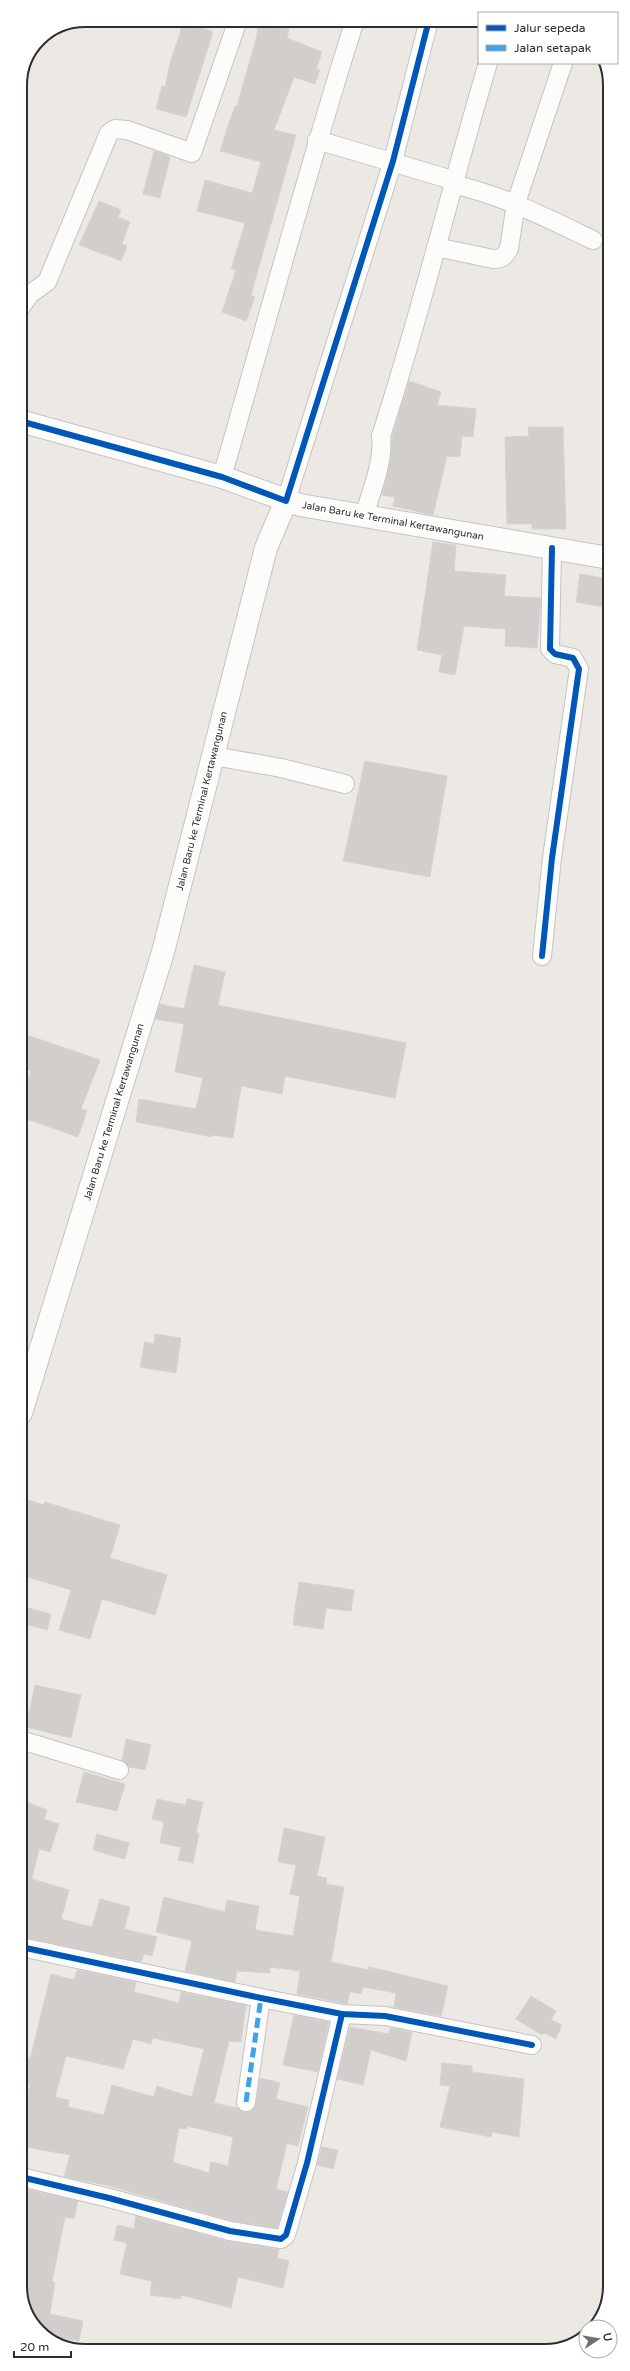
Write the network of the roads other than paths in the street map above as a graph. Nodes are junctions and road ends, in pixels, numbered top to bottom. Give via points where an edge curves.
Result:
1 (236, 27) edge
2 (353, 27) edge
3 (427, 27) edge
4 (488, 64) edge
5 (563, 64) edge
6 (317, 140) junction
7 (393, 161) junction
8 (452, 184) junction
9 (516, 203) junction
10 (593, 240) dead end
11 (436, 247) junction
12 (27, 298) edge
13 (27, 423) edge
14 (222, 477) junction
15 (286, 501) junction
16 (364, 516) junction
17 (552, 548) junction
18 (603, 557) edge
19 (214, 756) junction
20 (345, 784) dead end
21 (542, 956) dead end
22 (27, 1394) edge
23 (27, 1742) edge
24 (118, 1770) dead end
25 (27, 1948) edge
26 (261, 1998) junction
27 (342, 2014) junction
28 (532, 2046) dead end
29 (246, 2102) dead end
30 (27, 2178) edge

1 - 12 street via 192,153 127,130 115,129 109,133 47,282
2 - 6 street
3 - 7 street
4 - 8 street
5 - 9 street
6 - 7 street
6 - 14 street
7 - 8 street via 449,179
7 - 15 street
8 - 9 street via 476,189
8 - 11 street
9 - 10 street
9 - 11 street via 509,249 500,259
11 - 16 street via 381,436 379,462
13 - 14 main road
14 - 15 main road
15 - 16 main road, Jalan Baru ke Terminal Kertawangunan
15 - 19 main road, Jalan Baru ke Terminal Kertawangunan via 266,548
16 - 17 main road, Jalan Baru ke Terminal Kertawangunan
17 - 18 main road, Jalan Baru ke Terminal Kertawangunan
17 - 21 street via 550,649 555,654 573,658 579,669 552,858
19 - 20 street via 281,768
19 - 22 main road, Jalan Baru ke Terminal Kertawangunan via 163,952
23 - 24 street
25 - 26 street
26 - 27 street
26 - 29 street
27 - 28 street via 385,2016
27 - 30 street via 308,2163 286,2235 281,2239 230,2231

